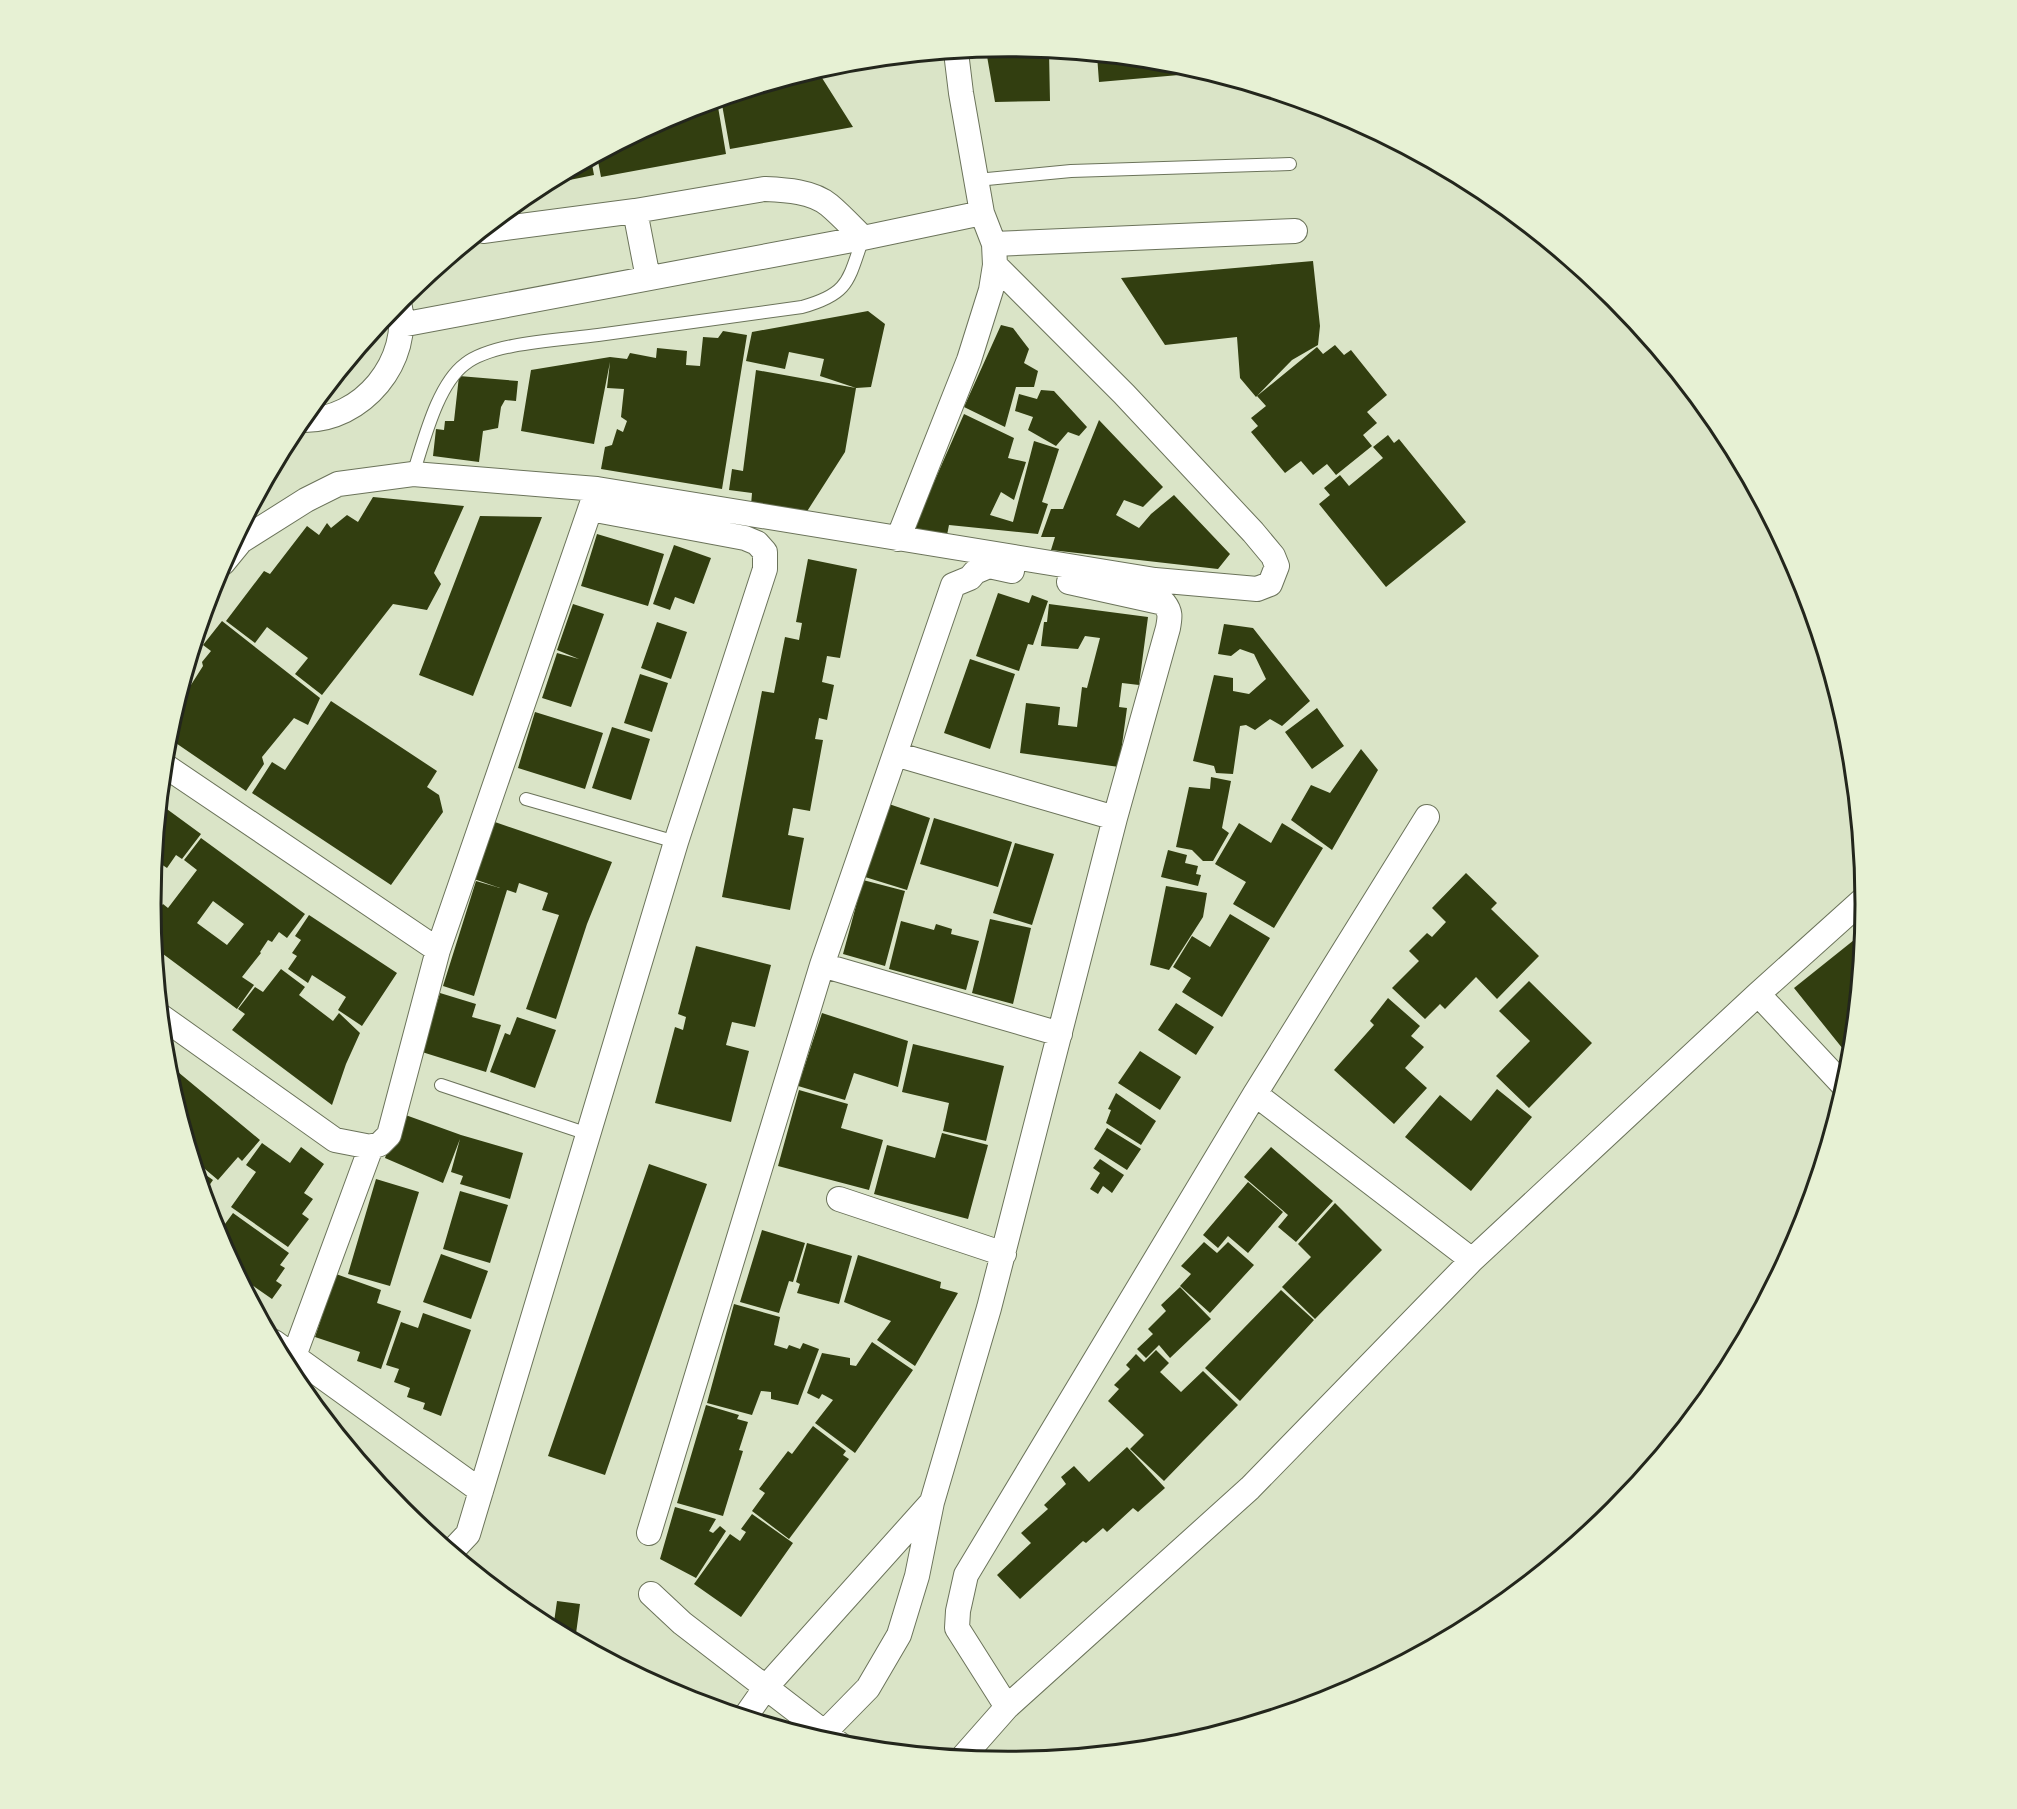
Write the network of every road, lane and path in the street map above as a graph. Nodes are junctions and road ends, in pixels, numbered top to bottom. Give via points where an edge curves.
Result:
1 (957, 59) edge
2 (1290, 164) dead end
3 (977, 180) junction
4 (635, 211) junction
5 (982, 213) junction
6 (497, 229) edge
7 (1295, 231) dead end
8 (863, 238) junction
9 (994, 255) junction
10 (648, 278) junction
11 (402, 313) edge
12 (400, 315) edge
13 (315, 418) edge
14 (413, 474) junction
15 (594, 499) junction
16 (244, 539) edge
17 (898, 539) junction
18 (895, 754) junction
19 (172, 770) edge
20 (526, 799) dead end
21 (1427, 817) dead end
22 (1115, 818) junction
23 (676, 842) junction
24 (1856, 906) edge
25 (438, 950) junction
26 (822, 964) junction
27 (1758, 994) junction
28 (169, 1022) edge
29 (1060, 1034) junction
30 (1838, 1079) edge
31 (441, 1084) dead end
32 (1256, 1094) junction
33 (588, 1134) junction
34 (371, 1147) junction
35 (839, 1199) dead end
36 (1004, 1254) junction
37 (1472, 1260) junction
38 (291, 1354) edge
39 (294, 1356) junction
40 (481, 1491) junction
41 (932, 1502) junction
42 (649, 1533) dead end
43 (456, 1547) edge
44 (651, 1594) dead end
45 (766, 1687) junction
46 (1007, 1707) junction
47 (749, 1711) edge
48 (817, 1730) edge
49 (832, 1733) edge
50 (969, 1751) edge

1 - 3 street
2 - 3 lane via 1071,171
3 - 5 street
4 - 6 street
4 - 8 street via 764,189 786,190 827,203
4 - 10 street
5 - 8 street
5 - 9 street
7 - 9 street
8 - 10 street
8 - 14 lane via 852,272 842,288 825,300 802,307 483,353 451,378
9 - 17 street via 991,290 969,360
9 - 17 street via 1253,532 1273,556 1277,566 1274,577 1270,584 1257,589 1155,580
10 - 11 street
12 - 13 street via 398,345 379,383 347,410
14 - 15 street
14 - 16 street via 338,484
15 - 17 street
15 - 23 street via 745,538 765,552 765,569
15 - 25 street
18 - 22 street
18 - 22 street via 953,585 989,566 1155,600 1164,603 1170,616
18 - 26 street
19 - 25 street
20 - 23 lane
21 - 32 street
22 - 29 street
23 - 33 street
24 - 27 street
25 - 34 street via 389,1135
26 - 29 street
26 - 42 street
27 - 30 street
27 - 37 street
28 - 34 street via 335,1140
29 - 36 street
31 - 33 lane
32 - 37 street
32 - 46 street via 966,1575 957,1628
33 - 40 street
34 - 39 street
35 - 36 street
36 - 41 street
37 - 46 street via 1250,1488
38 - 39 street
39 - 40 street
40 - 43 street via 468,1534
41 - 45 street
41 - 49 street via 917,1576 899,1635 868,1688
44 - 45 street via 682,1623
45 - 47 street
45 - 48 street
46 - 50 street

